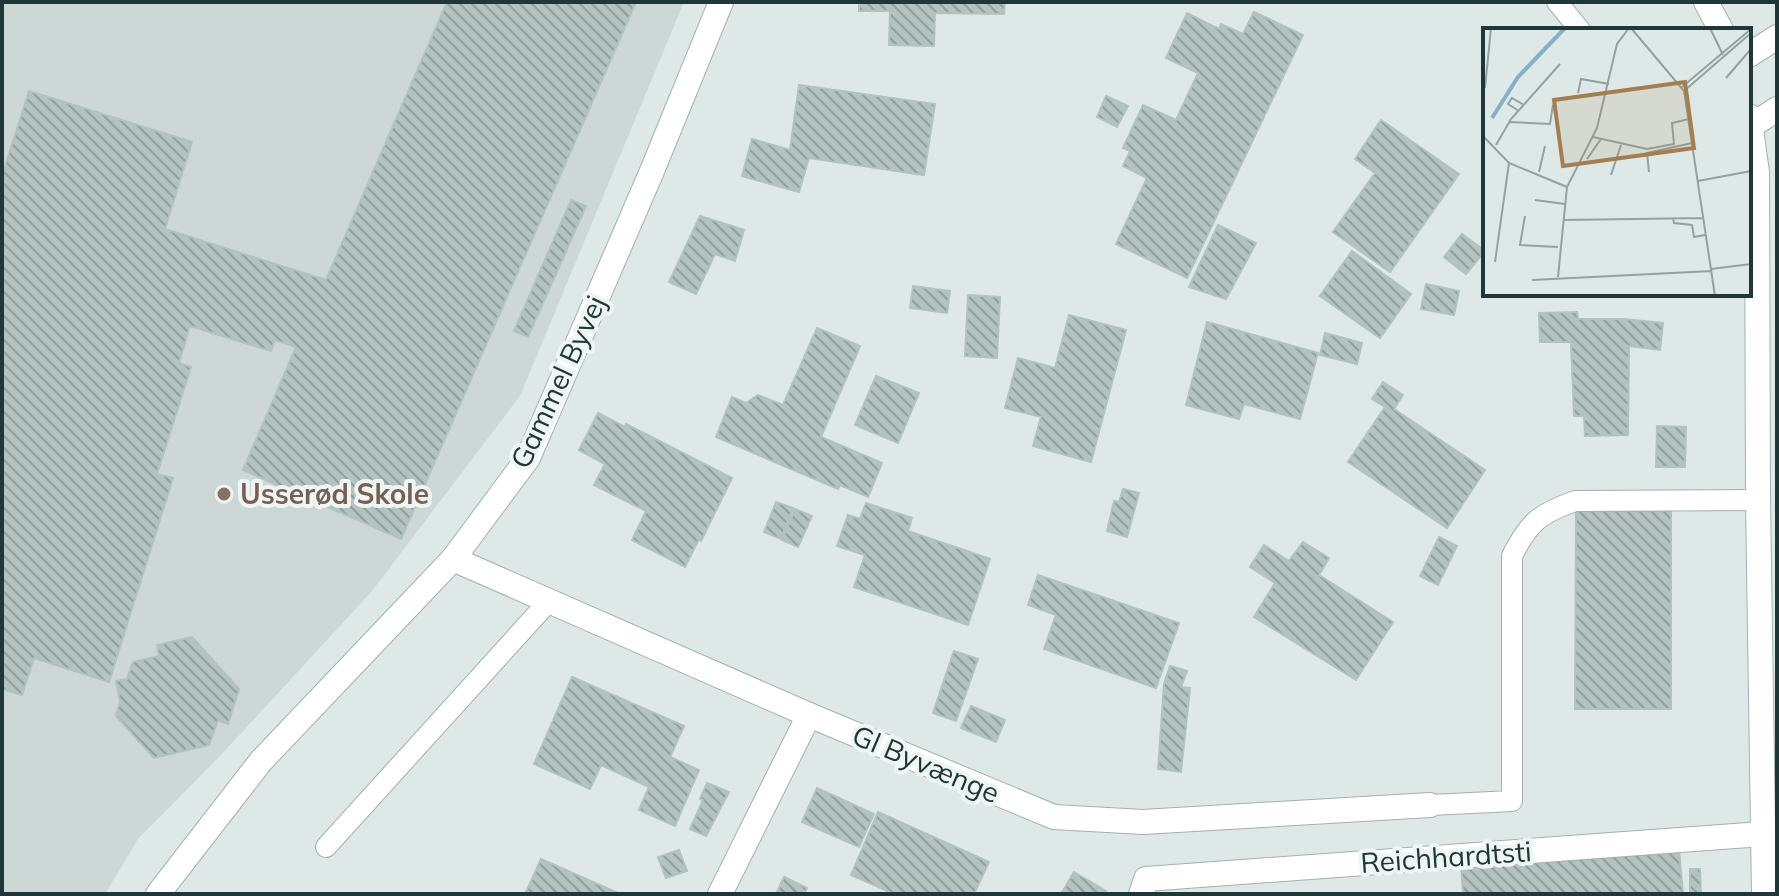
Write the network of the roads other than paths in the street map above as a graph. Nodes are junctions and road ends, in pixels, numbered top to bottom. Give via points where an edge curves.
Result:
1 (721, 2) edge
2 (1557, 2) edge
3 (1706, 2) edge
4 (1578, 28) edge
5 (1720, 28) edge
6 (1777, 37) edge
7 (1751, 54) edge
8 (1777, 109) edge
9 (1751, 121) edge
10 (1751, 128) edge
11 (1758, 500) junction
12 (453, 559) junction
13 (549, 601) junction
14 (809, 715) junction
15 (1430, 805) joint
16 (1762, 834) junction
17 (326, 847) dead end
18 (158, 894) edge
19 (720, 894) edge
20 (1141, 894) edge
21 (1764, 894) edge

1 - 12 street, Gammel Byvej via 528,458
2 - 4 lane
3 - 5 street
6 - 7 street
8 - 9 street
10 - 11 street via 1757,172
11 - 15 lane via 1575,501 1547,511 1526,528 1512,556 1512,801
11 - 16 street
12 - 13 street, Gl Byvænge
12 - 18 street, Gammel Byvej via 261,761
13 - 14 street, Gl Byvænge
13 - 17 lane
14 - 15 street, Gl Byvænge via 1054,817 1143,822
14 - 19 street
16 - 20 street, Reichhardtsti via 1146,879
16 - 21 street

